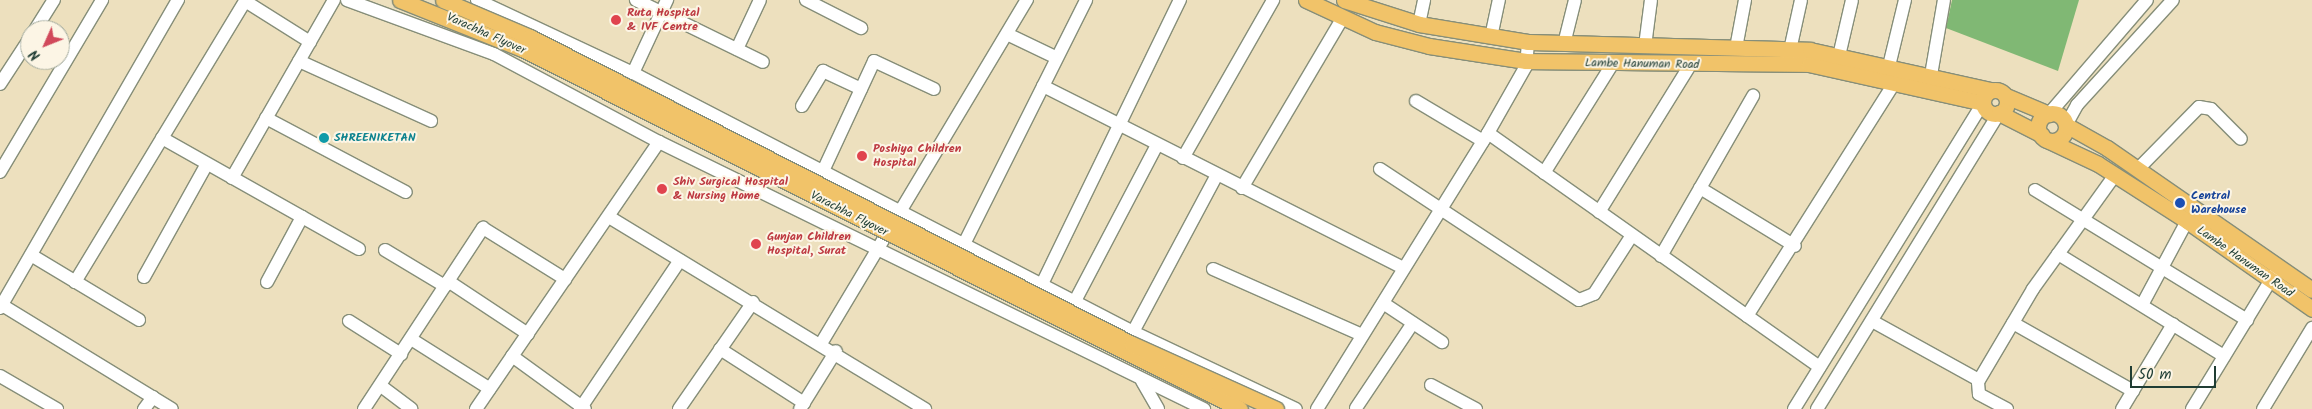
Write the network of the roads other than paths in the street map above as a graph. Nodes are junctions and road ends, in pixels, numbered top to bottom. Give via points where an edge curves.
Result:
1 (54, 0) edge
2 (102, 0) edge
3 (178, 0) edge
4 (246, 0) edge
5 (334, 0) edge
6 (347, 0) edge
7 (386, 0) edge
8 (400, 0) edge
9 (443, 0) edge
10 (476, 0) edge
11 (636, 0) edge
12 (667, 0) edge
13 (760, 0) edge
14 (806, 0) edge
15 (1028, 0) edge
16 (1086, 0) edge
17 (1180, 0) edge
18 (1273, 0) edge
19 (1306, 0) edge
20 (1424, 0) edge
21 (1499, 0) edge
22 (1575, 0) edge
23 (1651, 0) edge
24 (1745, 0) edge
25 (1801, 0) edge
26 (1852, 0) edge
27 (1904, 0) edge
28 (1944, 0) edge
29 (2147, 0) edge
30 (2173, 0) edge
31 (1348, 1) edge
32 (380, 12) junction
33 (661, 13) junction
34 (1343, 17) junction
35 (41, 20) edge
36 (1418, 24) junction
37 (861, 28) dead end
38 (1007, 34) junction
39 (1491, 36) junction
40 (310, 42) junction
41 (1528, 42) junction
42 (1564, 44) junction
43 (1645, 46) junction
44 (1736, 48) junction
45 (737, 49) junction
46 (1790, 50) junction
47 (20, 53) edge
48 (1840, 56) junction
49 (1058, 58) junction
50 (299, 61) junction
51 (764, 62) dead end
52 (1526, 62) junction
53 (1613, 63) junction
54 (1690, 65) junction
55 (633, 73) junction
56 (1896, 73) junction
57 (1931, 76) junction
58 (0, 84) edge
59 (1043, 86) junction
60 (861, 88) junction
61 (934, 89) dead end
62 (1753, 96) dead end
63 (2006, 96) junction
64 (1987, 97) junction
65 (1416, 101) dead end
66 (802, 106) dead end
67 (1999, 113) junction
68 (2049, 114) junction
69 (266, 118) junction
70 (431, 121) dead end
71 (1118, 125) junction
72 (2066, 125) junction
73 (1485, 137) junction
74 (162, 138) junction
75 (2045, 138) junction
76 (2241, 139) dead end
77 (658, 142) junction
78 (1157, 145) junction
79 (1183, 158) junction
80 (207, 164) junction
81 (1380, 169) dead end
82 (2138, 169) junction
83 (823, 171) junction
84 (0, 172) edge
85 (1544, 173) junction
86 (1217, 175) junction
87 (2115, 175) junction
88 (232, 178) junction
89 (1242, 188) junction
90 (1700, 188) junction
91 (2035, 190) dead end
92 (406, 192) dead end
93 (1441, 209) junction
94 (902, 210) junction
95 (1600, 212) junction
96 (302, 217) junction
97 (609, 217) junction
98 (2082, 219) junction
99 (2187, 221) junction
100 (1632, 235) junction
101 (964, 244) junction
102 (1795, 246) junction
103 (359, 249) dead end
104 (878, 249) junction
105 (385, 250) dead end
106 (2058, 254) junction
107 (31, 256) junction
108 (1661, 256) junction
109 (680, 260) junction
110 (2162, 267) junction
111 (2279, 267) junction
112 (1404, 268) junction
113 (1213, 269) dead end
114 (144, 277) dead end
115 (565, 280) junction
116 (2270, 280) junction
117 (75, 282) junction
118 (267, 282) dead end
119 (446, 284) junction
120 (1042, 284) junction
121 (2312, 290) edge
122 (1075, 301) junction
123 (752, 302) junction
124 (1382, 303) junction
125 (2142, 305) junction
126 (1, 307) edge
127 (2312, 309) edge
128 (1747, 316) junction
129 (139, 320) dead end
130 (2247, 320) junction
131 (349, 321) dead end
132 (1872, 321) junction
133 (1413, 323) junction
134 (2013, 323) junction
135 (2173, 324) junction
136 (2312, 328) edge
137 (1133, 332) junction
138 (528, 334) junction
139 (1362, 336) junction
140 (411, 338) junction
141 (822, 342) junction
142 (1442, 342) dead end
143 (720, 350) junction
144 (836, 351) junction
145 (402, 354) junction
146 (512, 356) junction
147 (2224, 356) junction
148 (1820, 367) junction
149 (1218, 373) junction
150 (0, 376) edge
151 (1140, 379) junction
152 (1233, 380) junction
153 (1979, 380) junction
154 (1431, 385) dead end
155 (380, 386) junction
156 (490, 389) junction
157 (2133, 391) junction
158 (153, 397) junction
159 (802, 406) edge
160 (1190, 406) edge
161 (582, 408) edge
162 (1356, 408) dead end
163 (57, 409) edge
164 (144, 409) edge
165 (172, 409) edge
166 (364, 409) edge
167 (411, 409) edge
168 (476, 409) edge
169 (679, 409) edge
170 (926, 409) edge
171 (1158, 409) edge
172 (1204, 409) edge
173 (1208, 409) edge
174 (1240, 409) edge
175 (1276, 409) edge
176 (1296, 409) edge
177 (1317, 409) edge
178 (1476, 409) edge
179 (1794, 409) edge
180 (1817, 409) edge
181 (2007, 409) edge
182 (2122, 409) edge
183 (2192, 409) edge
184 (2263, 409) edge

1 - 35 street
2 - 84 street
3 - 107 street
4 - 40 street
4 - 74 street
5 - 40 street
6 - 32 street
7 - 32 street
8 - 174 main road, Varachha Flyover, bridge via 522,49
9 - 175 main road, Varachha Flyover, bridge via 530,37 1123,339
10 - 55 street
11 - 33 street
12 - 33 street
13 - 45 street
14 - 37 street
15 - 38 street
16 - 49 street
17 - 71 street
18 - 79 street
19 - 34 main road, Lambe Hanuman Road
20 - 36 street
21 - 39 street
22 - 42 street
23 - 43 street
24 - 44 street
25 - 46 street
26 - 48 street
27 - 56 street
28 - 57 street
29 - 68 street
30 - 72 street via 2077,104
31 - 36 main road, Lambe Hanuman Road
32 - 77 street via 494,54
33 - 45 street
33 - 55 street
34 - 52 main road, Lambe Hanuman Road via 1429,46
34 - 89 street
36 - 39 main road, Lambe Hanuman Road
38 - 49 street
38 - 94 street
39 - 41 main road, Lambe Hanuman Road
40 - 50 street
41 - 42 main road, Lambe Hanuman Road
41 - 52 street
42 - 43 main road, Lambe Hanuman Road
43 - 44 main road, Lambe Hanuman Road
44 - 46 main road, Lambe Hanuman Road
45 - 51 street
46 - 48 main road, Lambe Hanuman Road
47 - 58 street
48 - 56 main road, Lambe Hanuman Road
49 - 59 street
50 - 69 street
50 - 70 street
52 - 53 main road, Lambe Hanuman Road
52 - 73 street
53 - 54 main road, Lambe Hanuman Road
53 - 85 street
54 - 56 main road, Lambe Hanuman Road via 1810,64
54 - 95 street
55 - 83 street
56 - 57 main road, Lambe Hanuman Road
56 - 64 main road, Lambe Hanuman Road
56 - 102 street
57 - 64 main road, Lambe Hanuman Road
59 - 71 street
59 - 101 street
60 - 61 street via 877,59
60 - 66 street via 822,71
60 - 83 street
62 - 90 street
63 - 64 main road
63 - 67 main road via 2005,108
63 - 68 main road
64 - 67 main road, Lambe Hanuman Road via 1989,112
64 - 148 street
65 - 73 street
67 - 75 main road, Lambe Hanuman Road
67 - 132 street
68 - 72 main road via 2058,114
68 - 75 main road via 2039,123
69 - 88 street
69 - 92 street
71 - 78 street
71 - 120 street
72 - 75 main road via 2062,137
72 - 82 main road
73 - 85 street
73 - 93 street
74 - 80 street
74 - 117 street
75 - 87 main road, Lambe Hanuman Road
76 - 82 street via 2211,110 2199,107
77 - 97 street
77 - 104 street
78 - 79 street
78 - 122 street
79 - 86 street
80 - 88 street
80 - 114 street
81 - 93 street
82 - 111 main road
83 - 94 street
85 - 95 street
86 - 89 street
86 - 137 street
87 - 98 street
87 - 99 main road, Lambe Hanuman Road
88 - 96 street
89 - 112 street
90 - 102 street
90 - 108 street
91 - 98 street
93 - 100 street via 1578,300 1594,294
93 - 112 street
94 - 101 street
94 - 104 street
95 - 100 street
96 - 103 street
96 - 118 street
97 - 109 street
97 - 115 street
98 - 106 street
98 - 110 street
99 - 110 street
99 - 116 main road, Lambe Hanuman Road
100 - 108 street
101 - 120 street
102 - 128 street
104 - 141 street
104 - 151 street
105 - 119 street
106 - 125 street
106 - 134 street
107 - 117 street
107 - 126 street
108 - 128 street
109 - 123 street
109 - 161 street
110 - 125 street
110 - 130 street
111 - 116 street
111 - 121 main road
112 - 124 street
113 - 139 street
115 - 119 street via 485,227
115 - 138 street
116 - 127 main road, Lambe Hanuman Road
116 - 130 street
117 - 129 street
119 - 138 street
119 - 140 street
120 - 122 street
122 - 137 street
123 - 141 street
123 - 143 street
124 - 133 street
124 - 139 street
125 - 135 street
126 - 158 street
128 - 148 street
130 - 147 street
131 - 145 street
132 - 153 street
132 - 180 street
133 - 142 street
133 - 162 street
134 - 153 street
134 - 157 street
135 - 147 street
135 - 157 street
136 - 184 street
137 - 149 street
138 - 146 street
139 - 177 street
140 - 145 street
140 - 156 street
141 - 144 street
143 - 159 street
143 - 169 street
144 - 159 street
144 - 170 street
145 - 155 street
146 - 156 street
146 - 161 street
147 - 183 street
148 - 179 street
149 - 152 street
149 - 160 street
150 - 163 street
151 - 160 street
151 - 171 street
152 - 173 street
152 - 176 street
153 - 181 street via 1976,391
154 - 178 street
155 - 166 street
155 - 167 street
156 - 168 street
157 - 182 street
158 - 164 street
158 - 165 street
160 - 172 street

